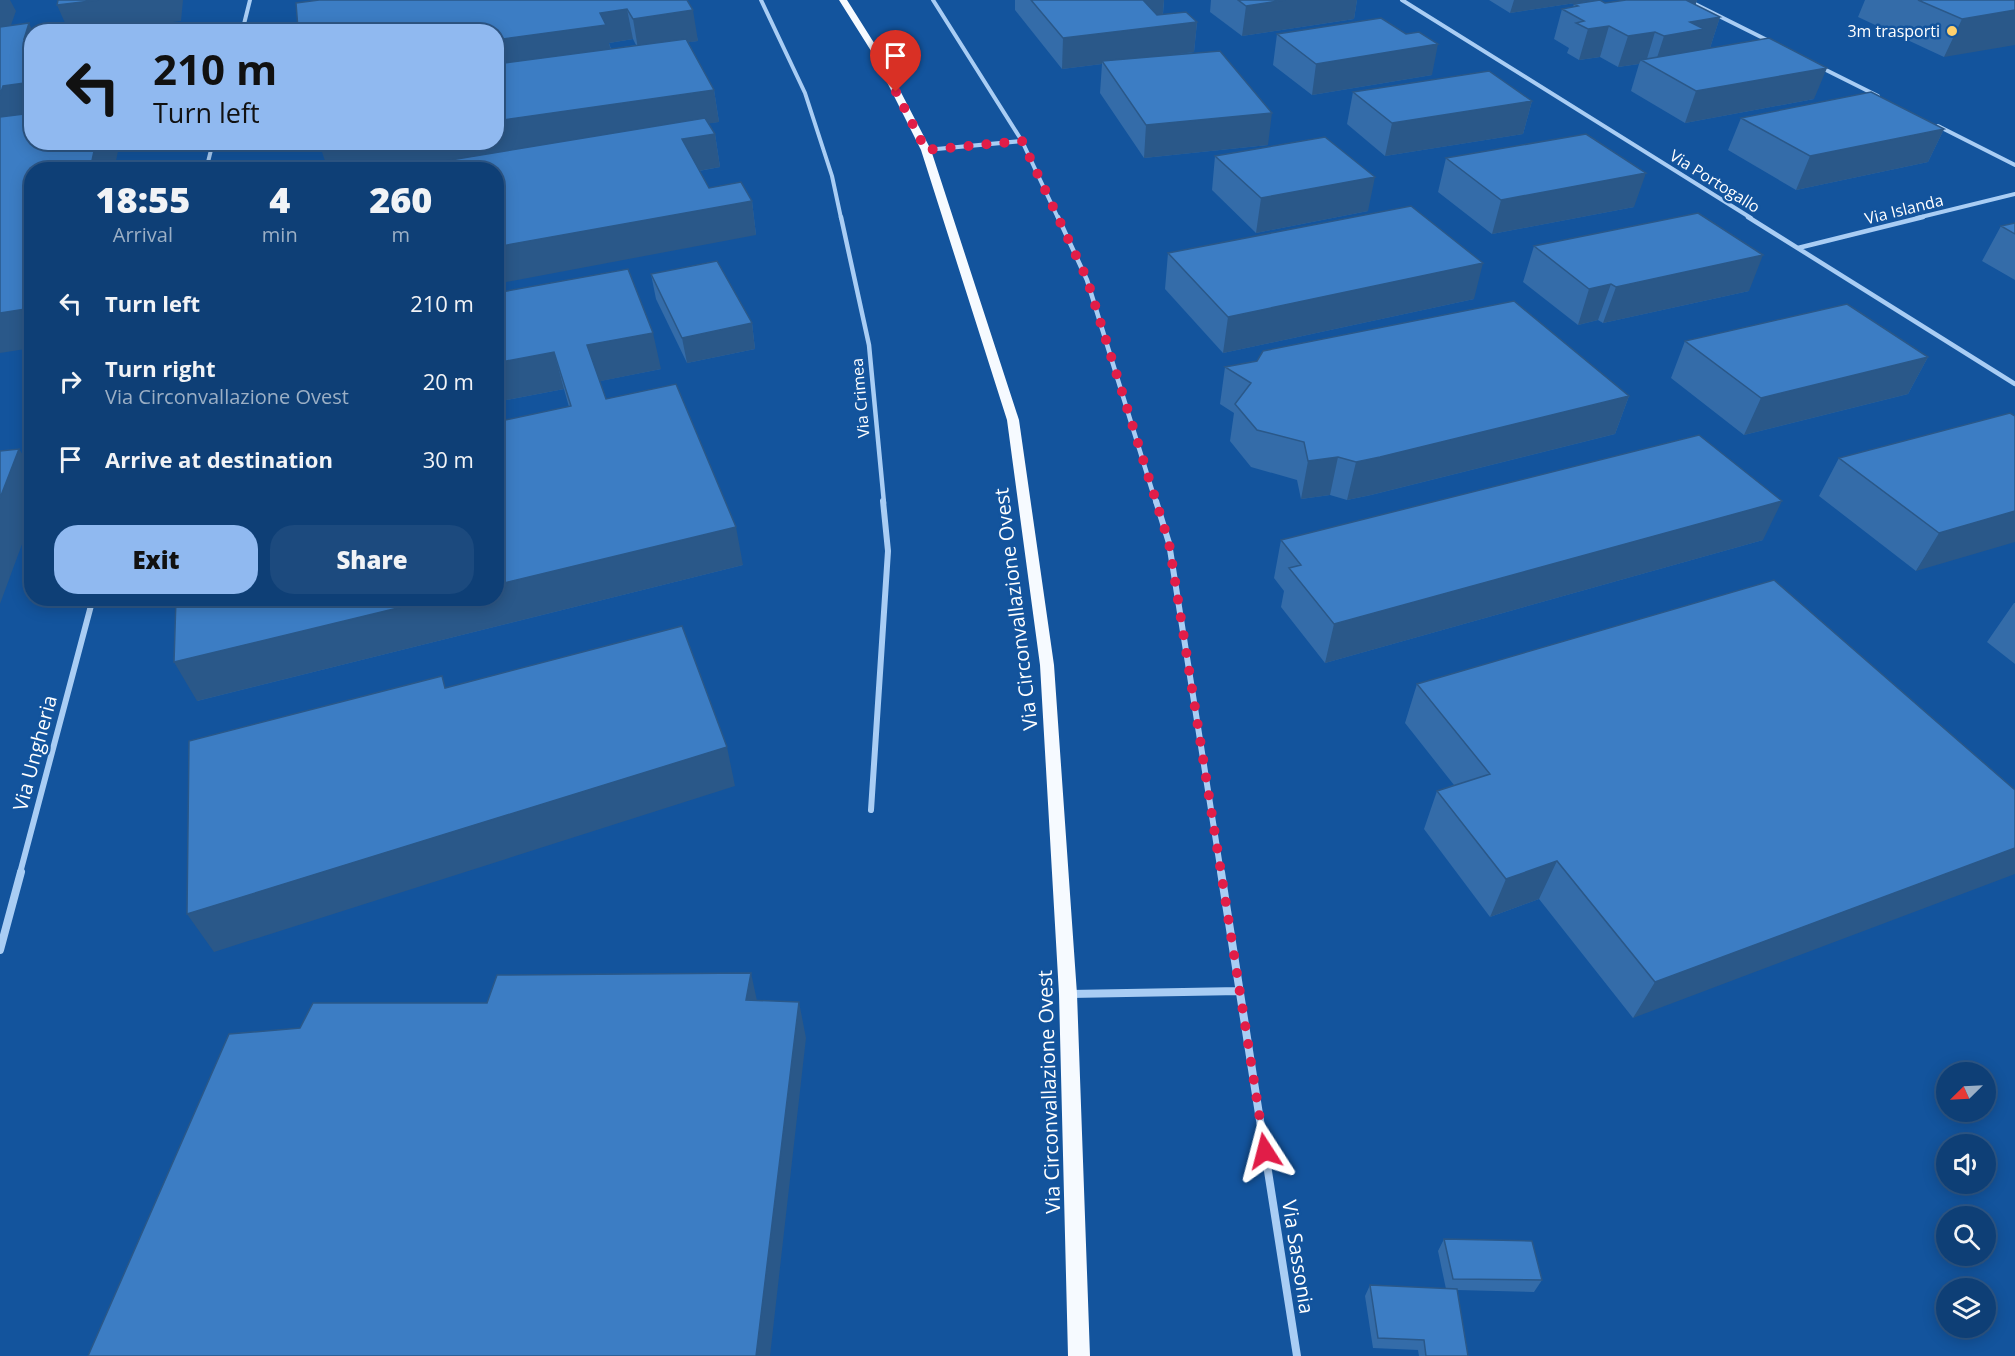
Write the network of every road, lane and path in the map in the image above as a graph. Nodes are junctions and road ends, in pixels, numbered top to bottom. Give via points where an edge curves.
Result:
1 (250, 0) edge
2 (761, 0) edge
3 (843, 0) edge
4 (933, 0) edge
5 (1402, 0) edge
6 (1687, 0) edge
7 (244, 24) edge
8 (1772, 43) edge
9 (1814, 64) edge
10 (1888, 101) edge
11 (1930, 122) edge
12 (1022, 141) junction
13 (926, 150) junction
14 (2015, 165) edge
15 (2015, 194) edge
16 (1798, 248) junction
17 (2015, 384) edge
18 (91, 606) edge
19 (871, 810) dead end
20 (0, 950) edge
21 (1240, 991) junction
22 (1068, 994) junction
23 (1079, 1356) edge
24 (1297, 1356) edge

1 - 7 street
2 - 19 street, Via Crimea via 804,93 832,176 869,345 888,551
3 - 13 main road, Via Circonvallazione Ovest via 877,54
4 - 12 street, Via Sassonia
5 - 16 street, Via Portogallo
6 - 8 street
9 - 10 street
11 - 14 street
12 - 13 street
12 - 21 street, Via Sassonia via 1087,279 1169,543
13 - 22 main road, Via Circonvallazione Ovest via 1013,420 1047,665
15 - 16 street, Via Islanda
16 - 17 street, Via Portogallo
18 - 20 street, Via Ungheria
21 - 22 street
21 - 24 street, Via Sassonia
22 - 23 main road, Via Circonvallazione Ovest

